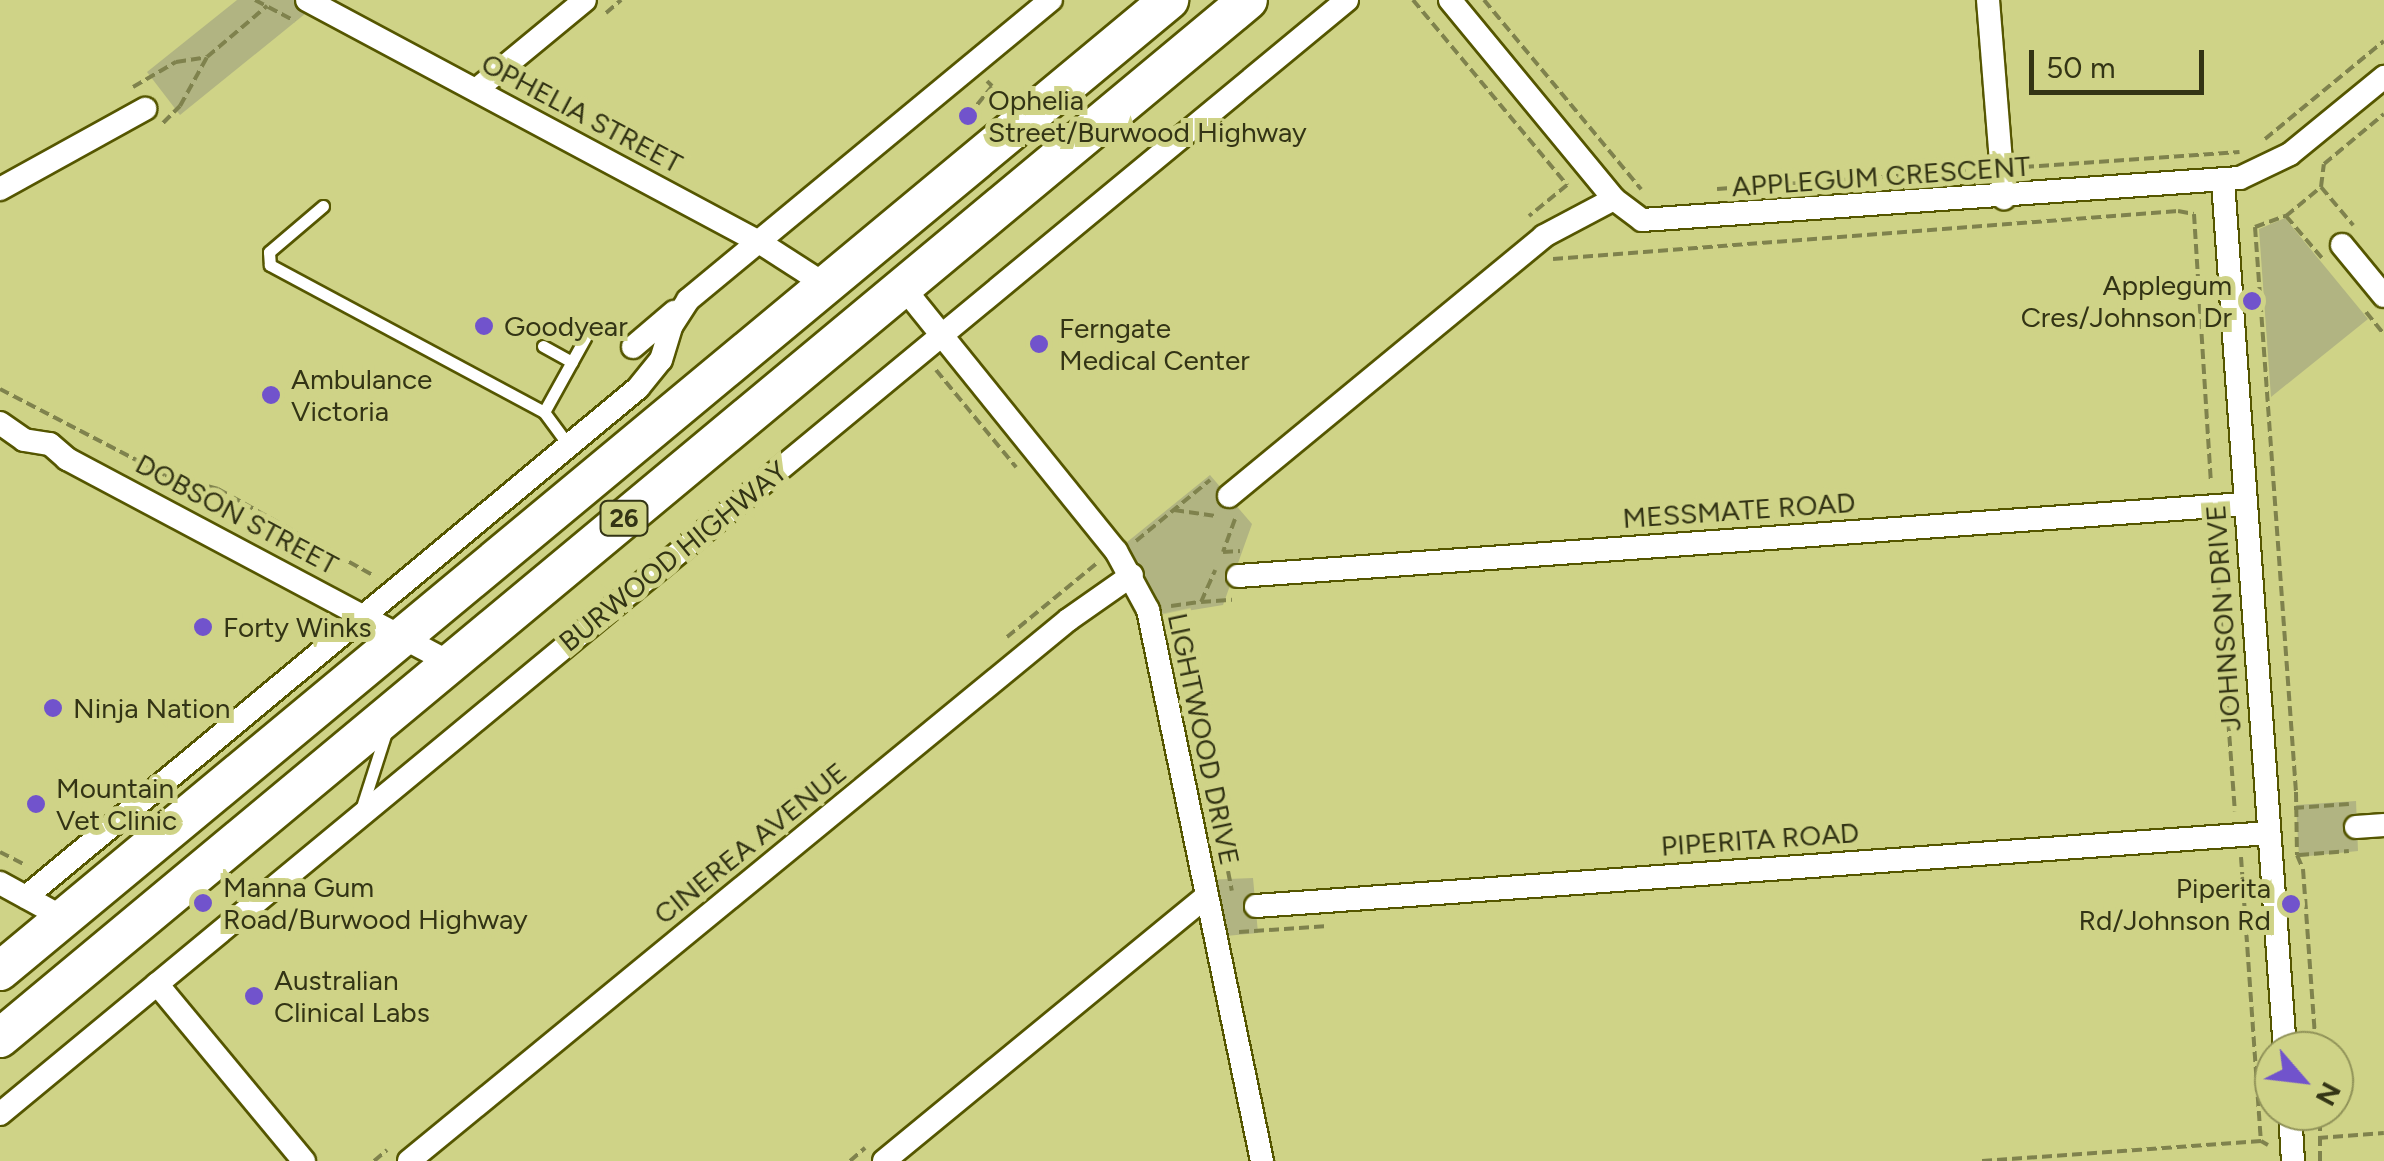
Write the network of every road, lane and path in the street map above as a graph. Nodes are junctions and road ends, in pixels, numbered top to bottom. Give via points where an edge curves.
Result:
1 (307, 0) edge
2 (585, 0) edge
3 (1051, 0) edge
4 (1169, 0) edge
5 (1248, 0) edge
6 (1347, 0) edge
7 (1413, 0) edge
8 (1450, 0) edge
9 (1484, 0) edge
10 (1988, 0) edge
11 (2384, 41) edge
12 (979, 71) dead end
13 (2384, 77) edge
14 (476, 90) junction
15 (145, 109) dead end
16 (2384, 114) edge
17 (968, 116) dead end
18 (2256, 146) dead end
19 (2245, 151) dead end
20 (2022, 168) dead end
21 (1978, 170) dead end
22 (2223, 181) junction
23 (1567, 185) dead end
24 (0, 189) edge
25 (1704, 191) dead end
26 (1646, 195) dead end
27 (2004, 198) junction
28 (1614, 200) junction
29 (323, 206) dead end
30 (759, 242) junction
31 (2342, 245) dead end
32 (1554, 258) dead end
33 (826, 285) junction
34 (902, 286) junction
35 (2384, 296) edge
36 (688, 300) junction
37 (585, 338) dead end
38 (940, 338) junction
39 (544, 346) dead end
40 (633, 347) dead end
41 (572, 362) junction
42 (932, 366) dead end
43 (0, 389) edge
44 (544, 412) junction
45 (0, 422) edge
46 (569, 446) junction
47 (1023, 476) dead end
48 (2196, 485) dead end
49 (1230, 496) dead end
50 (2245, 504) junction
51 (1174, 510) dead end
52 (2214, 530) dead end
53 (1243, 550) dead end
54 (1223, 552) junction
55 (1132, 575) junction
56 (1238, 576) dead end
57 (376, 577) dead end
58 (1170, 606) dead end
59 (365, 616) junction
60 (404, 638) junction
61 (449, 662) junction
62 (393, 709) junction
63 (2366, 803) dead end
64 (2294, 808) junction
65 (2235, 811) dead end
66 (359, 814) junction
67 (2384, 825) edge
68 (2356, 828) dead end
69 (2269, 833) junction
70 (2366, 849) dead end
71 (0, 852) edge
72 (2296, 856) junction
73 (2240, 858) dead end
74 (30, 868) dead end
75 (0, 883) edge
76 (1206, 896) junction
77 (26, 897) junction
78 (1256, 906) dead end
79 (64, 918) junction
80 (0, 972) edge
81 (157, 984) junction
82 (2284, 1031) edge
83 (2315, 1031) edge
84 (0, 1038) edge
85 (0, 1114) edge
86 (2291, 1131) edge
87 (2319, 1131) edge
88 (2384, 1132) edge
89 (2318, 1138) junction
90 (2261, 1141) junction
91 (2268, 1145) dead end
92 (304, 1161) edge
93 (410, 1161) edge
94 (884, 1161) edge
95 (1262, 1161) edge
96 (1982, 1161) edge
97 (2293, 1161) edge
98 (2320, 1161) edge

1 - 14 street, OPHELIA STREET
2 - 14 street
3 - 30 street
4 - 33 highway, 26
5 - 34 highway, 26
6 - 38 street, BURWOOD HIGHWAY
7 - 23 path
8 - 28 street, APPLEGUM CRESCENT
9 - 26 path
10 - 27 street
11 - 18 path
12 - 17 path via 992,86
13 - 22 street, APPLEGUM CRESCENT via 2274,164
14 - 30 street, OPHELIA STREET
15 - 24 street
16 - 64 path via 2324,164 2321,187 2286,216 2255,227
19 - 20 path
21 - 25 path
22 - 27 street, APPLEGUM CRESCENT
22 - 50 street, JOHNSON DRIVE
27 - 28 street, APPLEGUM CRESCENT via 1655,221 1632,216
28 - 49 street via 1544,236
29 - 44 lane via 269,252 270,265 493,378
30 - 33 street, OPHELIA STREET
30 - 36 street
31 - 35 street
32 - 48 path via 2194,214 2211,477
33 - 60 highway, 26
34 - 38 street, LIGHTWOOD DRIVE
34 - 61 highway, 26
36 - 40 street
36 - 46 street via 649,378
37 - 41 lane
38 - 55 street, LIGHTWOOD DRIVE
38 - 66 street, BURWOOD HIGHWAY
39 - 41 lane
41 - 44 lane
42 - 47 path
43 - 57 path via 166,475 218,489
44 - 46 lane
45 - 59 street, DOBSON STREET
46 - 59 street
50 - 56 street, MESSMATE ROAD
50 - 69 street, JOHNSON DRIVE
51 - 54 path via 1238,520
52 - 65 path
53 - 54 path
54 - 58 path via 1201,602
55 - 76 street, LIGHTWOOD DRIVE via 1154,629
55 - 93 street, CINEREA AVENUE via 1068,620
59 - 60 street, DOBSON STREET
59 - 77 street
60 - 61 street, DOBSON STREET
60 - 79 highway, 26
61 - 62 highway, 26
62 - 66 lane
62 - 84 highway, 26
63 - 64 path
64 - 72 path
66 - 81 street, BURWOOD HIGHWAY
67 - 68 street
69 - 78 street, PIPERITA ROAD
69 - 82 street, JOHNSON DRIVE
70 - 72 path
71 - 74 path
72 - 83 path via 2303,869
73 - 90 path
75 - 77 street
76 - 94 street
76 - 95 street, LIGHTWOOD DRIVE
77 - 79 street
79 - 80 highway, 26
81 - 85 street, BURWOOD HIGHWAY
81 - 92 street
86 - 97 street
87 - 89 path
88 - 89 path
89 - 98 path
90 - 91 path
90 - 96 path

